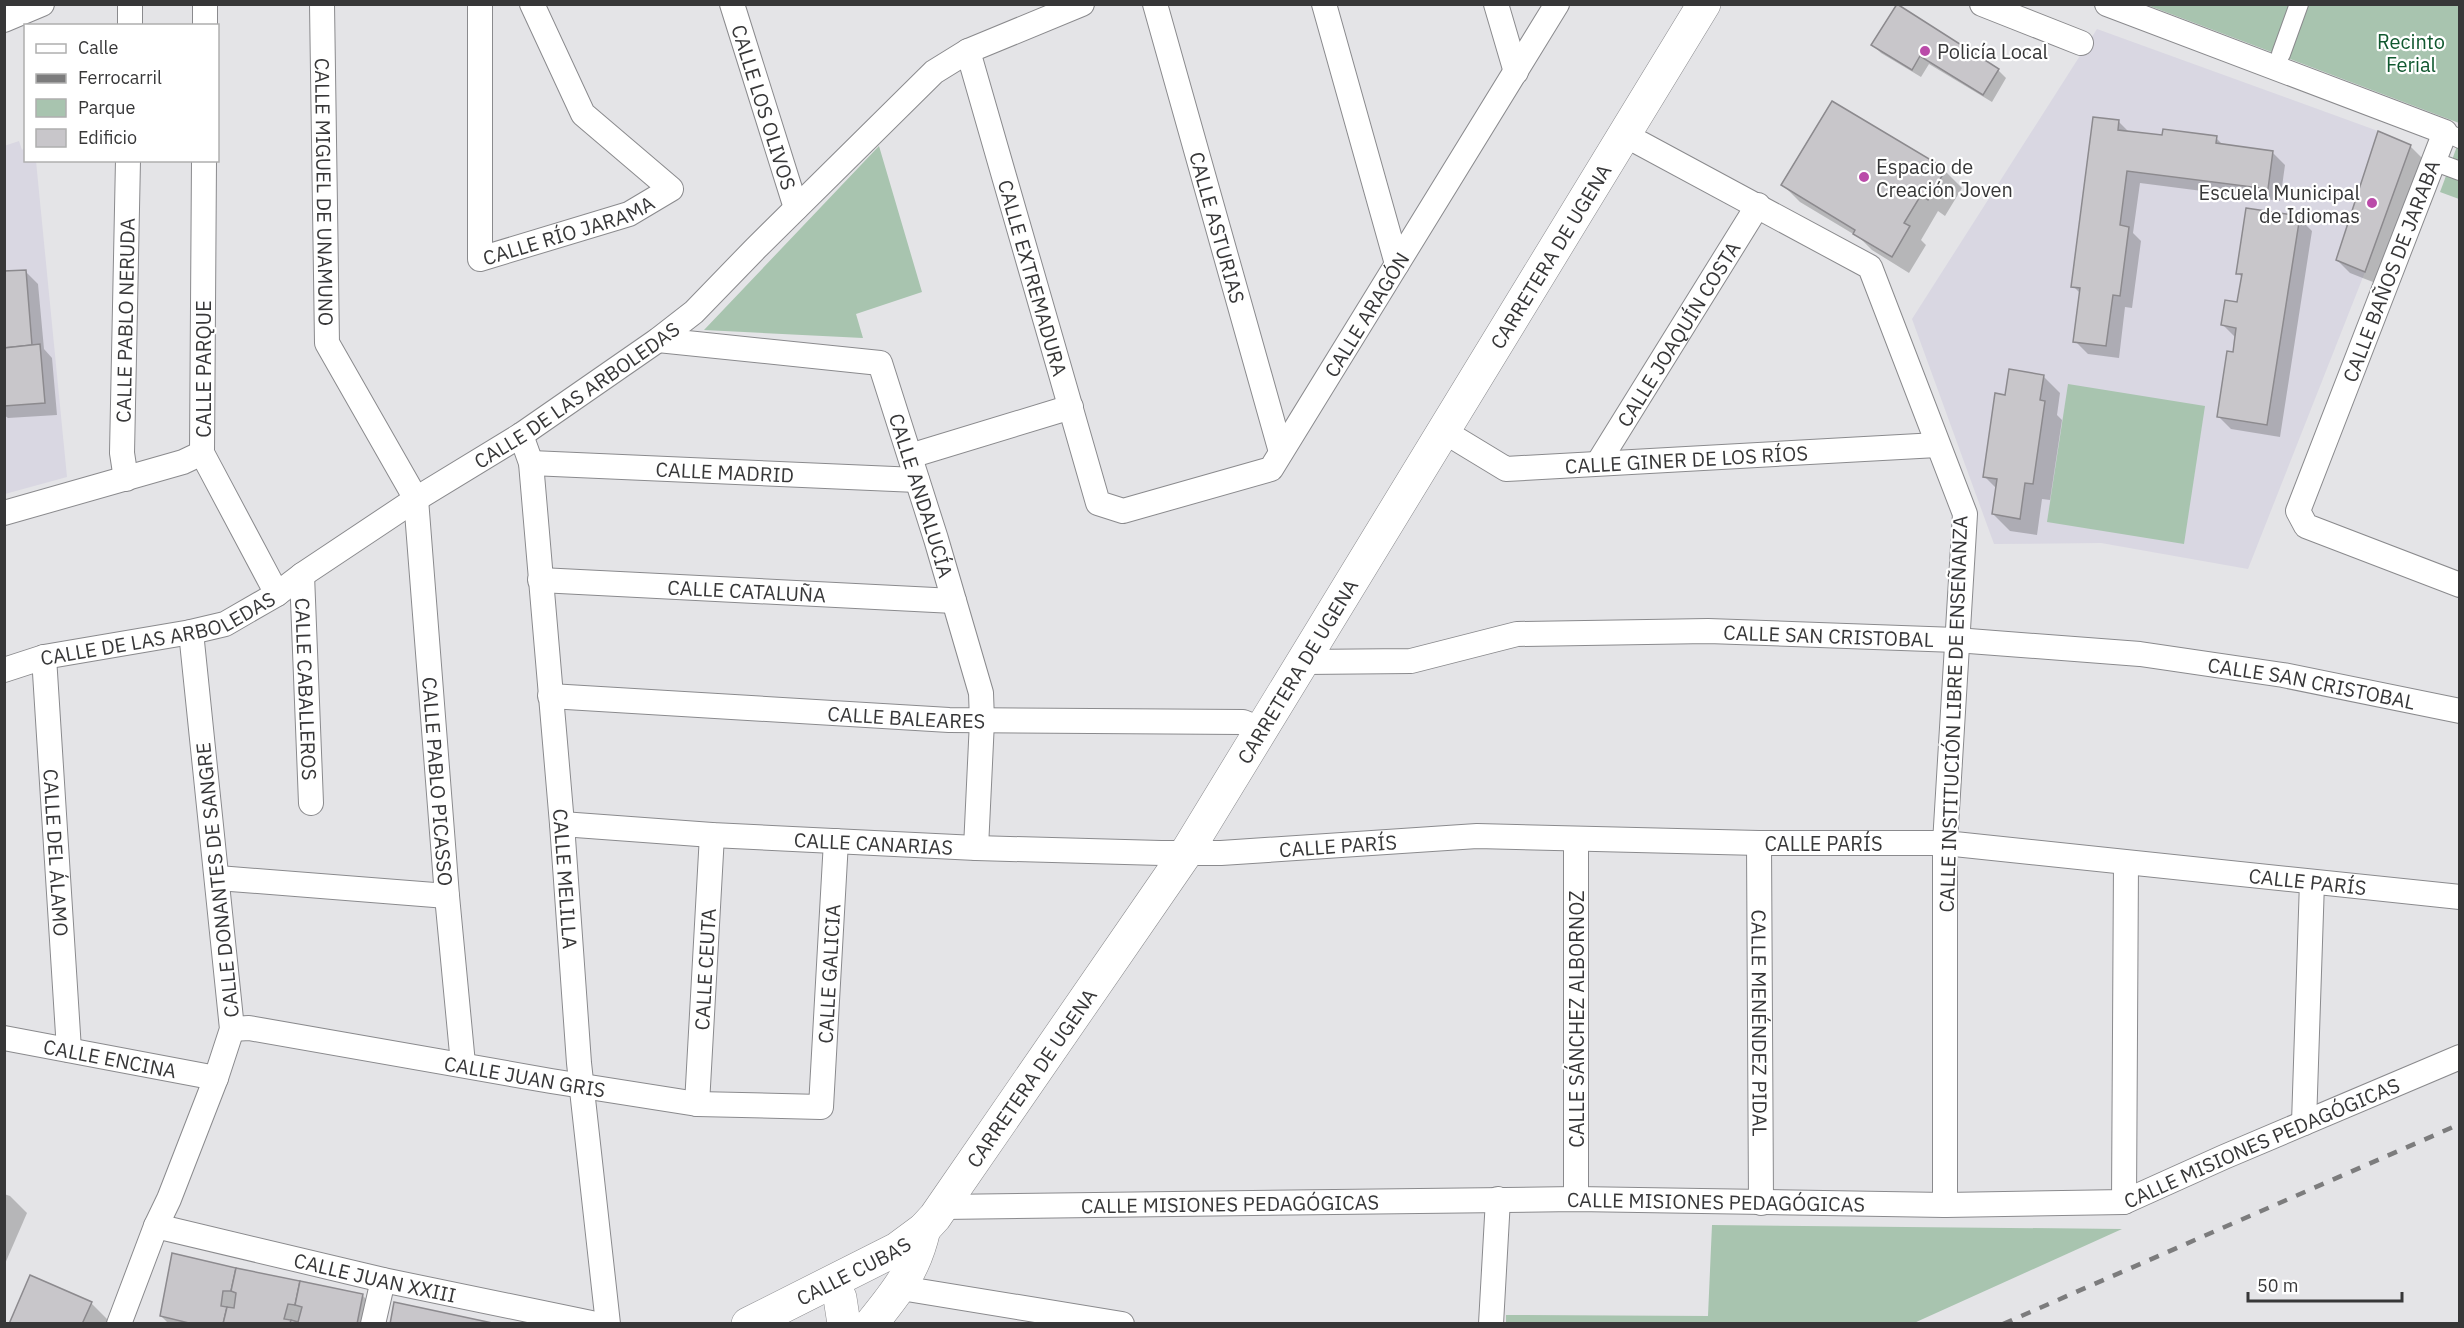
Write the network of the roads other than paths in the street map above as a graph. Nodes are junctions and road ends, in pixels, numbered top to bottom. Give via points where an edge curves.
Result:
1 (42, 4) edge
2 (130, 4) edge
3 (205, 4) edge
4 (322, 4) edge
5 (480, 4) edge
6 (532, 4) edge
7 (732, 4) edge
8 (1082, 4) edge
9 (1155, 4) edge
10 (1324, 4) edge
11 (1496, 4) edge
12 (1557, 4) edge
13 (1704, 4) edge
14 (1982, 4) edge
15 (2107, 4) edge
16 (2299, 4) edge
17 (4, 20) edge
18 (130, 24) edge
19 (205, 24) edge
20 (2081, 43) dead end
21 (968, 51) junction
22 (2281, 54) dead end
23 (1516, 72) junction
24 (1626, 135) junction
25 (2452, 136) edge
26 (2433, 161) junction
27 (128, 162) edge
28 (204, 162) edge
29 (2460, 171) edge
30 (1758, 205) junction
31 (796, 208) junction
32 (1397, 264) junction
33 (658, 340) junction
34 (1071, 407) junction
35 (1445, 432) junction
36 (521, 435) junction
37 (1937, 445) junction
38 (1281, 452) junction
39 (202, 453) junction
40 (910, 456) junction
41 (531, 463) junction
42 (1598, 463) junction
43 (126, 479) junction
44 (917, 480) junction
45 (416, 499) junction
46 (1098, 502) joint
47 (4, 513) edge
48 (302, 575) junction
49 (540, 580) junction
50 (2460, 585) edge
51 (277, 594) junction
52 (954, 601) junction
53 (191, 632) junction
54 (1956, 640) junction
55 (44, 657) junction
56 (1304, 662) junction
57 (4, 670) edge
58 (550, 696) junction
59 (2460, 711) edge
60 (982, 721) junction
61 (1263, 730) junction
62 (311, 803) dead end
63 (562, 824) junction
64 (712, 835) junction
65 (1576, 839) junction
66 (836, 841) junction
67 (1759, 843) junction
68 (1945, 843) junction
69 (976, 848) junction
70 (1186, 854) junction
71 (2126, 863) junction
72 (218, 878) junction
73 (2312, 882) junction
74 (447, 896) junction
75 (2460, 897) edge
76 (232, 1029) junction
77 (4, 1038) edge
78 (69, 1050) junction
79 (2460, 1057) edge
80 (463, 1064) junction
81 (216, 1078) junction
82 (582, 1086) junction
83 (697, 1104) junction
84 (821, 1107) joint
85 (2304, 1123) junction
86 (1498, 1199) junction
87 (1576, 1199) junction
88 (1761, 1203) junction
89 (2124, 1203) junction
90 (1945, 1205) junction
91 (933, 1218) junction
92 (156, 1226) junction
93 (383, 1280) junction
94 (833, 1283) junction
95 (901, 1288) junction
96 (119, 1323) edge
97 (373, 1323) edge
98 (596, 1323) edge
99 (608, 1323) edge
100 (748, 1323) edge
101 (844, 1323) edge
102 (871, 1323) edge
103 (1122, 1323) edge
104 (1491, 1323) edge

1 - 17 street
2 - 18 street
3 - 19 street
4 - 45 street, CALLE MIGUEL DE UNAMUNO via 327,343
5 - 6 street, CALLE RÍO JARAMA via 480,259 629,214 671,189 583,114
7 - 31 street, CALLE LOS OLIVOS
8 - 21 street, CALLE DE LAS ARBOLEDAS
9 - 38 street, CALLE ASTURIAS
10 - 32 street
11 - 23 street
12 - 23 street, CALLE ARAGÓN
13 - 24 main road, CARRETERA DE UGENA
14 - 20 street
15 - 25 street, CALLE BAÑOS DE JARABA
16 - 22 street
21 - 31 street, CALLE DE LAS ARBOLEDAS via 934,72
21 - 34 street, CALLE EXTREMADURA
23 - 32 street, CALLE ARAGÓN
24 - 30 street, CALLE INSTITUCIÓN LIBRE DE ENSEÑANZA
24 - 35 main road, CARRETERA DE UGENA
25 - 26 street, CALLE BAÑOS DE JARABA
26 - 29 street
26 - 50 street, CALLE BAÑOS DE JARABA via 2298,511 2306,526
27 - 43 street, CALLE PABLO NERUDA via 122,453
28 - 39 street, CALLE PARQUE
30 - 37 street, CALLE INSTITUCIÓN LIBRE DE ENSEÑANZA via 1870,267
30 - 42 street, CALLE JOAQUÍN COSTA
31 - 33 street, CALLE DE LAS ARBOLEDAS via 694,312
32 - 38 street, CALLE ARAGÓN
33 - 36 street, CALLE DE LAS ARBOLEDAS
33 - 40 street, CALLE ANDALUCÍA via 880,363
34 - 40 street
34 - 46 street, CALLE EXTREMADURA
35 - 42 street, CALLE GINER DE LOS RÍOS via 1506,470
35 - 56 main road, CARRETERA DE UGENA
36 - 41 street, CALLE MELILLA
36 - 45 street, CALLE DE LAS ARBOLEDAS
37 - 42 street, CALLE GINER DE LOS RÍOS
37 - 54 street, CALLE INSTITUCIÓN LIBRE DE ENSEÑANZA via 1965,514
38 - 46 street, CALLE ARAGÓN via 1271,469 1123,511
39 - 43 street
39 - 51 street, CALLE PARQUE
40 - 44 street, CALLE ANDALUCÍA
41 - 44 street, CALLE MADRID
41 - 49 street, CALLE MELILLA
43 - 47 street
44 - 52 street, CALLE ANDALUCÍA
45 - 48 street, CALLE DE LAS ARBOLEDAS
45 - 74 street, CALLE PABLO PICASSO
48 - 51 street, CALLE DE LAS ARBOLEDAS
48 - 62 street, CALLE CABALLEROS
49 - 52 street, CALLE CATALUÑA
49 - 58 street, CALLE MELILLA
51 - 53 street, CALLE DE LAS ARBOLEDAS via 225,624
52 - 60 street, CALLE ANDALUCÍA via 981,693
53 - 55 street, CALLE DE LAS ARBOLEDAS
53 - 72 street, CALLE DONANTES DE SANGRE
54 - 56 street, CALLE SAN CRISTOBAL via 1708,631 1517,634 1411,661
54 - 59 street, CALLE SAN CRISTOBAL via 2140,654 2283,675
54 - 68 street, CALLE INSTITUCIÓN LIBRE DE ENSEÑANZA
55 - 57 street, CALLE DE LAS ARBOLEDAS
55 - 78 street, CALLE DEL ÁLAMO
56 - 61 main road, CARRETERA DE UGENA
58 - 60 street, CALLE BALEARES
58 - 63 street, CALLE MELILLA
60 - 61 street, CALLE BALEARES via 1243,722
60 - 69 street, CALLE ANDALUCÍA
61 - 70 main road, CARRETERA DE UGENA
63 - 64 street, CALLE CANARIAS
63 - 82 street, CALLE MELILLA
64 - 66 street, CALLE CANARIAS
64 - 83 street, CALLE CEUTA
65 - 67 street, CALLE PARÍS
65 - 70 street, CALLE PARÍS via 1477,836
65 - 87 street, CALLE SÁNCHEZ ALBORNOZ
66 - 69 street, CALLE CANARIAS
66 - 84 street, CALLE GALICIA
67 - 68 street, CALLE PARÍS
67 - 88 street, CALLE MENÉNDEZ PIDAL
68 - 71 street, CALLE PARÍS
68 - 90 street, CALLE INSTITUCIÓN LIBRE DE ENSEÑANZA
69 - 70 street, CALLE CANARIAS
70 - 91 main road, CARRETERA DE UGENA
71 - 73 street, CALLE PARÍS
71 - 89 street
72 - 74 street
72 - 76 street, CALLE DONANTES DE SANGRE
73 - 75 street, CALLE PARÍS
73 - 85 street
74 - 80 street, CALLE PABLO PICASSO
76 - 80 street, CALLE JUAN GRIS via 249,1028
76 - 81 street, CALLE DONANTES DE SANGRE
77 - 78 street, CALLE ENCINA
78 - 81 street, CALLE ENCINA
79 - 85 street, CALLE MISIONES PEDAGÓGICAS
80 - 82 street, CALLE JUAN GRIS
81 - 92 street, CALLE DONANTES DE SANGRE
82 - 83 street, CALLE JUAN GRIS
82 - 99 street, CALLE MELILLA
83 - 84 street, CALLE JUAN GRIS
85 - 89 street, CALLE MISIONES PEDAGÓGICAS
86 - 87 street, CALLE MISIONES PEDAGÓGICAS
86 - 91 street, CALLE MISIONES PEDAGÓGICAS
86 - 104 street
87 - 88 street, CALLE MISIONES PEDAGÓGICAS
88 - 90 street, CALLE MISIONES PEDAGÓGICAS
89 - 90 street, CALLE MISIONES PEDAGÓGICAS
91 - 94 main road, CALLE CUBAS via 897,1249
91 - 95 main road, CARRETERA DE UGENA
92 - 93 street, CALLE JUAN XXIII
92 - 96 street, CALLE DONANTES DE SANGRE via 127,1276
93 - 97 street
93 - 98 street, CALLE JUAN XXIII
94 - 100 main road, CALLE CUBAS
94 - 101 main road
95 - 102 main road, CARRETERA DE UGENA
95 - 103 street

